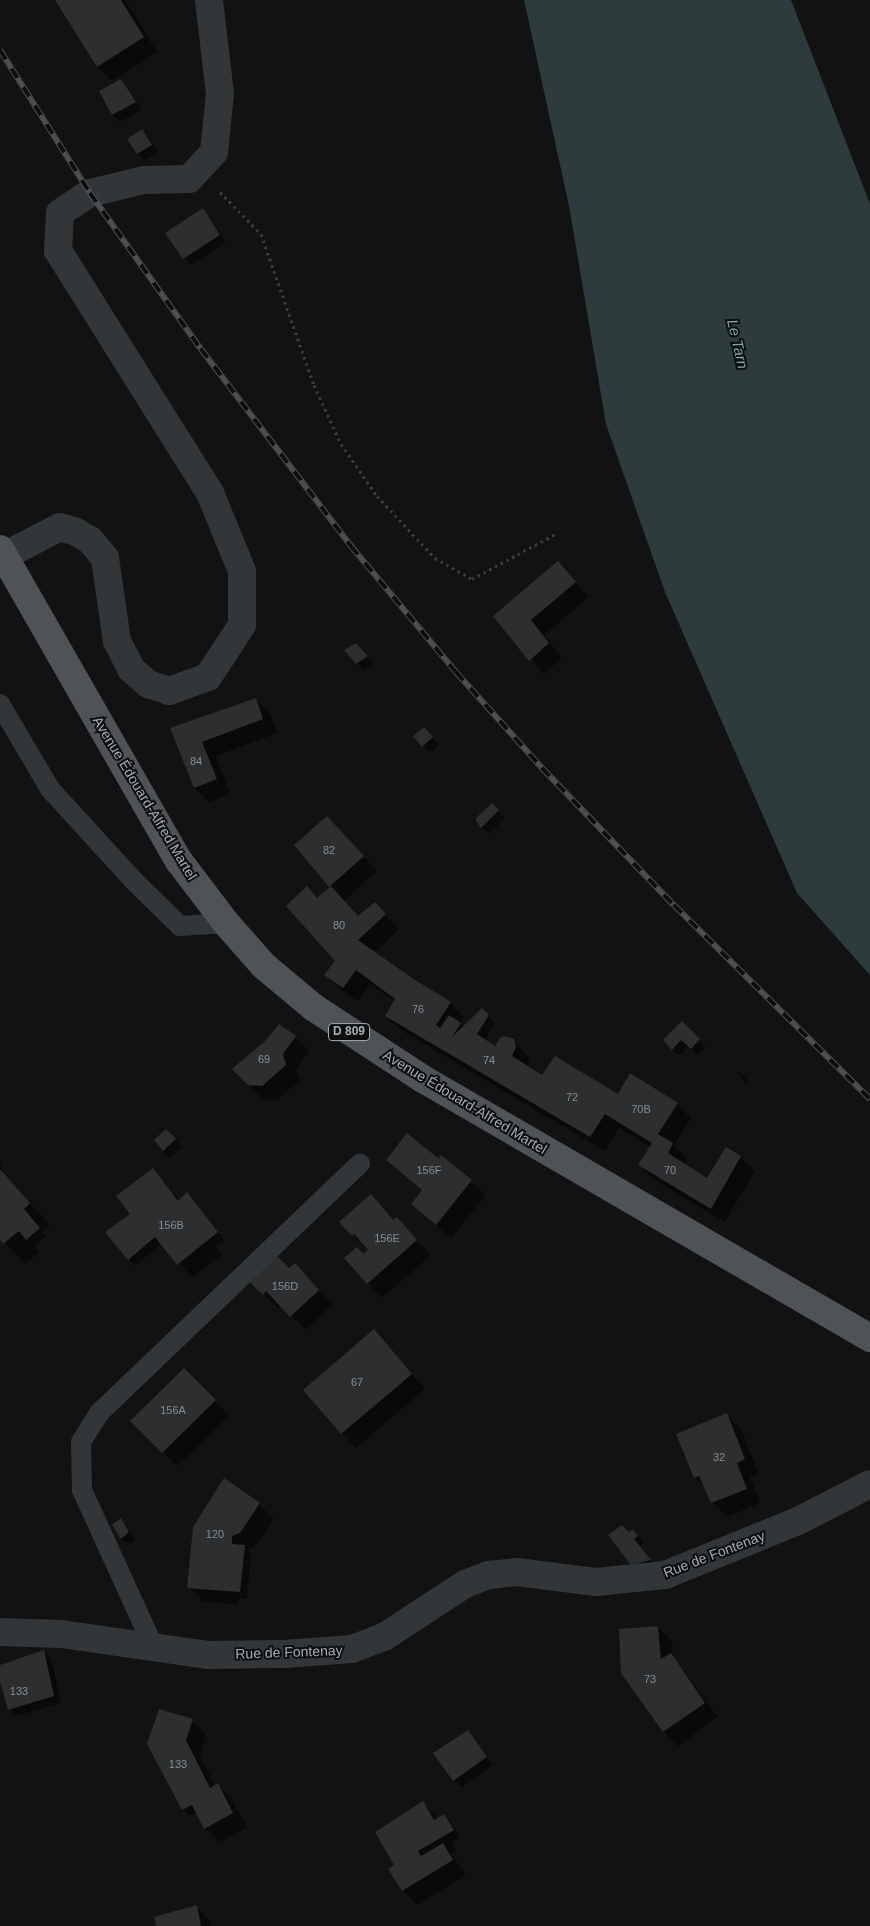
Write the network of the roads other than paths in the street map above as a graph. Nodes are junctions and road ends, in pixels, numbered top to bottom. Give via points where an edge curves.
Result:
1 (209, 0) edge
2 (2, 552) edge
3 (0, 704) edge
4 (226, 924) junction
5 (360, 1164) dead end
6 (870, 1338) edge
7 (870, 1484) edge
8 (0, 1632) edge
9 (154, 1648) junction

1 - 2 street via 220,94 214,152 189,179 144,180 90,193 60,213 58,251 210,493 242,570 242,625 208,677 169,691 148,684 130,669 117,641 105,558 90,540 60,527
2 - 4 main road, Avenue Édouard-Alfred Martel / D 809 via 179,861
3 - 4 lane via 50,789 180,926
4 - 6 main road, Avenue Édouard-Alfred Martel / D 809 via 264,966 313,1007 363,1042
5 - 9 lane via 99,1413 81,1442 82,1490
7 - 9 street, Rue de Fontenay via 798,1521 665,1575 596,1582 517,1572 489,1575 464,1584 384,1637 352,1649 208,1655
8 - 9 street, Rue de Fontenay via 61,1634

